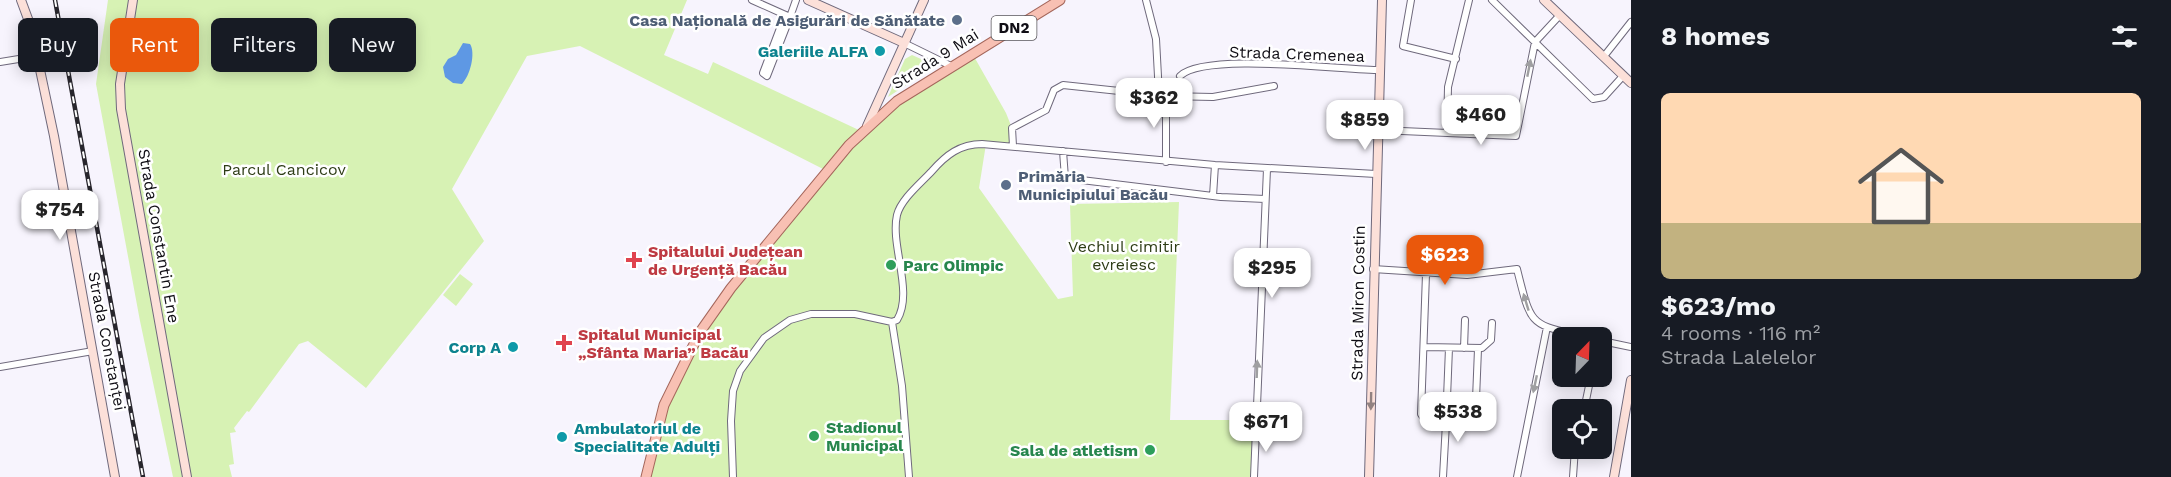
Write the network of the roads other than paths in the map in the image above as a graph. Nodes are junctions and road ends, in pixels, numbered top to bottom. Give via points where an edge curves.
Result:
1 (21, 0) edge
2 (133, 0) edge
3 (752, 0) edge
4 (796, 0) edge
5 (808, 0) edge
6 (924, 0) edge
7 (1060, 0) edge
8 (1146, 0) edge
9 (1382, 0) edge
10 (1411, 0) edge
11 (1491, 0) edge
12 (1544, 0) edge
13 (1469, 1) edge
14 (1560, 15) junction
15 (788, 16) junction
16 (26, 18) edge
17 (1631, 22) edge
18 (1534, 42) junction
19 (904, 43) junction
20 (1605, 55) junction
21 (18, 59) edge
22 (1455, 59) junction
23 (0, 62) edge
24 (951, 66) junction
25 (1380, 70) junction
26 (40, 72) edge
27 (1180, 76) dead end
28 (1623, 76) junction
29 (1631, 83) edge
30 (1274, 86) dead end
31 (1162, 96) junction
32 (864, 129) junction
33 (1379, 130) junction
34 (1447, 132) junction
35 (1013, 146) junction
36 (1063, 151) junction
37 (1166, 162) junction
38 (1215, 165) junction
39 (1267, 169) junction
40 (1376, 174) junction
41 (1214, 196) junction
42 (1264, 199) junction
43 (1373, 269) junction
44 (1426, 274) junction
45 (1465, 320) dead end
46 (892, 322) junction
47 (1492, 323) dead end
48 (1547, 327) junction
49 (1552, 328) edge
50 (1612, 342) edge
51 (1424, 347) junction
52 (1631, 347) edge
53 (1449, 348) junction
54 (1464, 348) junction
55 (1478, 349) junction
56 (93, 351) junction
57 (0, 367) edge
58 (1631, 380) edge
59 (1446, 423) junction
60 (1475, 424) junction
61 (1486, 425) dead end
62 (1574, 459) edge
63 (115, 477) edge
64 (187, 477) edge
65 (646, 477) edge
66 (733, 477) edge
67 (909, 477) edge
68 (1254, 477) edge
69 (1369, 477) edge
70 (1443, 477) edge
71 (1517, 477) edge
72 (1573, 477) edge
73 (1614, 477) edge

1 - 16 street, Strada Constanței
2 - 64 street, Strada Constantin Ene via 120,84 121,110
3 - 15 street
4 - 15 street
5 - 19 street
6 - 19 street
7 - 24 main road, Strada 9 Mai / DN2
8 - 31 street via 1156,39
9 - 25 street, Strada Miron Costin
10 - 22 street via 1403,46
11 - 18 street
12 - 14 street
13 - 22 street
14 - 18 street
14 - 20 street
15 - 15 street via 763,74 767,76
17 - 20 street
18 - 28 street via 1593,99 1604,97
34 -> 18 street via 1516,136
19 - 24 street
19 - 32 street
20 - 28 street
21 - 23 street
22 - 34 street via 1448,87
24 - 32 main road, Strada 9 Mai / DN2 via 897,101
25 - 27 street, Strada Cremenea via 1232,63 1193,68
25 - 33 street, Strada Miron Costin
26 - 56 street, Strada Constanței
28 - 29 street
30 - 31 street via 1213,97
31 - 35 street via 1063,85 1054,90 1046,110 1012,128
31 - 37 street
32 - 65 main road, DN2 via 768,242 700,332 664,405
33 - 34 street
33 - 40 street, Strada Miron Costin
35 - 36 street
35 - 46 street via 982,144 959,148 942,160 905,201 897,221 902,312
36 - 37 street
36 - 41 street via 1065,178
37 - 38 street
38 - 39 street
38 - 41 street
39 - 40 street
39 - 42 street
40 - 43 street, Strada Miron Costin
41 - 42 street
68 -> 42 street
43 - 44 street
43 -> 69 street, Strada Miron Costin
48 -> 44 street via 1532,318 1527,309 1517,269 1467,275
44 - 51 street
45 - 54 street
46 - 66 street via 855,314 812,314 790,321 764,338 740,370 734,391
46 - 67 street
47 - 55 street via 1490,343
48 - 49 street
48 -> 71 street
50 - 52 street
51 - 53 street
51 - 59 street via 1422,414 1425,420
53 - 54 street
53 - 59 street
54 - 55 street
55 - 60 street
56 - 57 street
56 - 63 street, Strada Constanței
58 - 73 street
59 - 60 street
59 - 70 street
60 - 61 street
62 - 72 street

